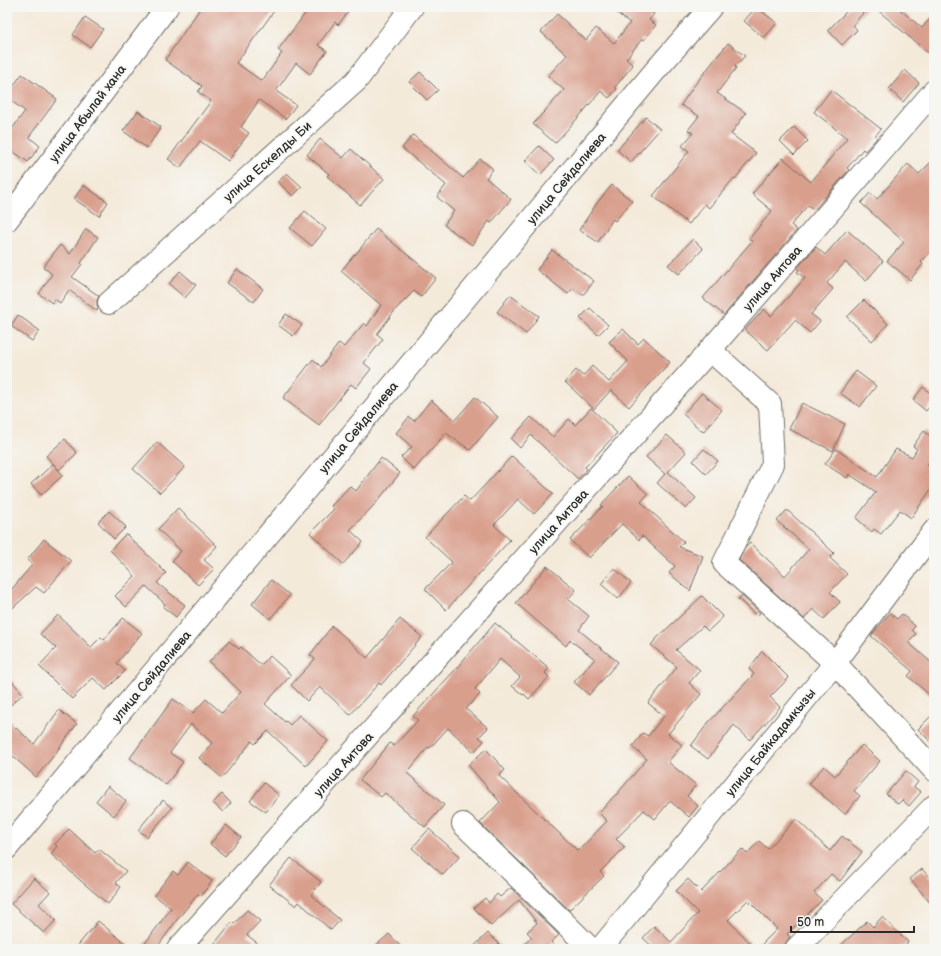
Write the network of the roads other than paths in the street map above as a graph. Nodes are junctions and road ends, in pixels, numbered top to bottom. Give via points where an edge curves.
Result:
1 (167, 7) edge
2 (412, 7) edge
3 (711, 7) edge
4 (934, 91) edge
5 (7, 220) edge
6 (109, 303) dead end
7 (710, 350) junction
8 (934, 531) edge
9 (835, 663) junction
10 (934, 770) edge
11 (934, 806) edge
12 (463, 824) dead end
13 (7, 848) edge
14 (178, 949) edge
15 (591, 949) edge
16 (600, 949) edge
17 (796, 949) edge

1 - 5 street, улица Абылай хана
2 - 6 street, улица Ескелды Би via 356,81
3 - 13 street, улица Сейдалиева
4 - 7 street, улица Аитова
7 - 9 street via 770,404 773,464 724,563
7 - 14 street, улица Аитова
8 - 9 street, улица Байкадамкызы
9 - 10 street
9 - 16 street, улица Байкадамкызы
11 - 17 street
12 - 15 street

